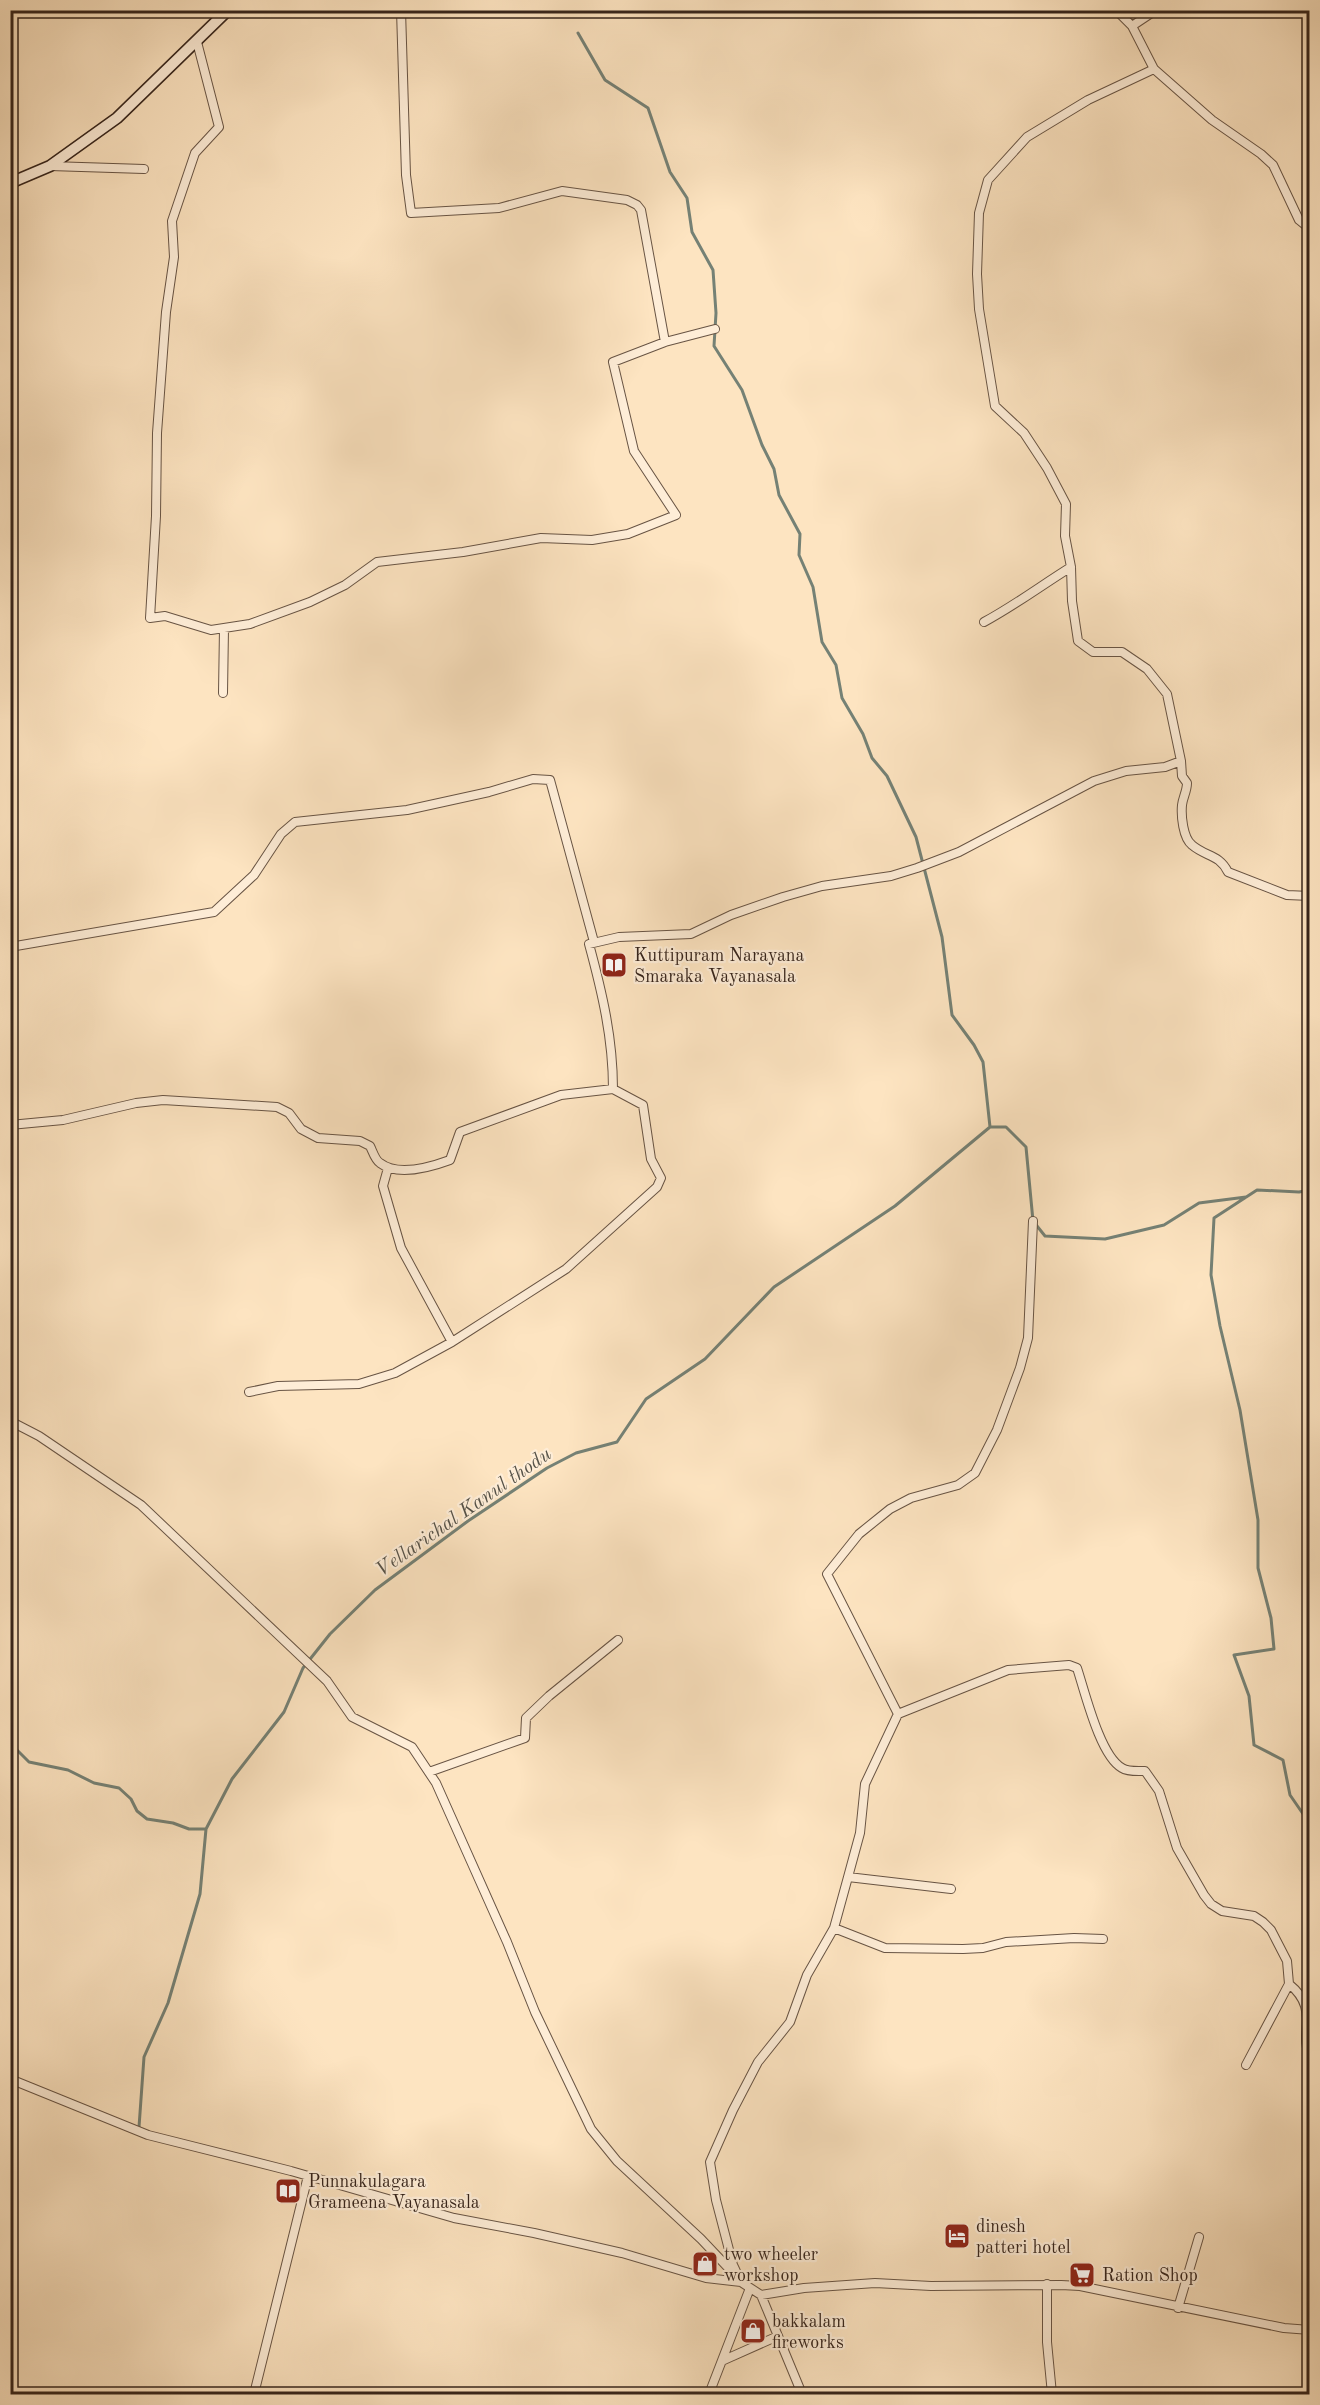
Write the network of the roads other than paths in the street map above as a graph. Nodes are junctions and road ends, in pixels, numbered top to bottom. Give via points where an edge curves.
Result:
1 (228, 10) edge
2 (401, 10) edge
3 (1116, 10) edge
4 (1156, 10) edge
5 (1132, 26) junction
6 (197, 42) junction
7 (1154, 69) junction
8 (50, 166) junction
9 (144, 169) dead end
10 (10, 183) edge
11 (1310, 229) edge
12 (715, 329) dead end
13 (665, 342) junction
14 (1071, 567) junction
15 (984, 622) dead end
16 (224, 628) junction
17 (223, 693) dead end
18 (1181, 761) junction
19 (1310, 896) edge
20 (594, 942) junction
21 (10, 947) edge
22 (613, 1089) junction
23 (10, 1125) edge
24 (388, 1168) junction
25 (1033, 1221) dead end
26 (452, 1342) junction
27 (249, 1392) dead end
28 (10, 1421) edge
29 (618, 1640) dead end
30 (898, 1714) junction
31 (429, 1773) junction
32 (848, 1878) junction
33 (951, 1889) dead end
34 (834, 1928) junction
35 (1103, 1939) dead end
36 (1289, 1984) junction
37 (1310, 2059) edge
38 (1246, 2065) dead end
39 (10, 2079) edge
40 (308, 2176) junction
41 (1199, 2237) dead end
42 (741, 2282) junction
43 (1047, 2284) junction
44 (750, 2288) junction
45 (761, 2295) junction
46 (1178, 2308) junction
47 (1310, 2330) edge
48 (778, 2336) junction
49 (724, 2360) junction
50 (254, 2394) edge
51 (709, 2394) edge
52 (802, 2394) edge
53 (1052, 2394) edge

1 - 6 main road
2 - 13 street via 406,175 411,213 499,208 562,192 627,200 637,205
3 - 5 street
4 - 5 street
5 - 7 street
6 - 8 main road via 117,118
6 - 16 street via 219,127 195,153 172,221 174,257 157,433 150,618 165,616 211,630
7 - 11 street via 1212,120 1273,165 1299,220
7 - 14 street via 1088,100 1027,137 988,180 979,213 979,309 995,406 1024,433 1066,504 1065,536
8 - 9 street
8 - 10 main road
12 - 13 street
13 - 16 street via 613,362 634,451 676,515 628,534 592,540 541,538 377,562 310,603 250,624
14 - 15 street
14 - 18 street via 1078,641 1093,652 1122,652 1147,669 1167,694
16 - 17 street
18 - 19 street via 1187,783 1182,804 1183,826 1190,844 1223,862 1228,872 1287,896
18 - 20 street via 1094,781 982,840 917,868 793,894 731,915 691,934
20 - 21 street via 550,780 533,780 407,810 295,822 281,834 254,875 214,912
20 - 22 street via 589,944 610,1033
22 - 24 street via 561,1095 460,1132 450,1160 434,1166
22 - 26 street via 643,1105 651,1159 661,1179 657,1187 566,1269
23 - 24 street via 63,1120 163,1100 277,1107 289,1113 301,1129 318,1138 370,1146 377,1162
24 - 26 street via 383,1186 401,1248
25 - 30 street via 1028,1338 997,1430 975,1473 958,1485 911,1498 890,1509 859,1534 827,1574
26 - 27 street via 395,1373 359,1384 278,1386
28 - 31 street via 39,1436 141,1505 327,1681 352,1717 412,1747
29 - 31 street via 526,1718 525,1738
30 - 32 street via 865,1784 860,1833
30 - 36 street via 1008,1670 1069,1665 1077,1668 1094,1725 1114,1763 1125,1770 1145,1771 1159,1791 1177,1848 1211,1904 1222,1911 1254,1916 1271,1930 1287,1961
31 - 42 street via 591,2129 617,2161
32 - 33 street
32 - 34 street
34 - 35 street via 885,1948 963,1949 1006,1942
34 - 42 street via 807,1976 790,2022 758,2062 710,2162 716,2200
36 - 37 street via 1300,1992 1307,2009
36 - 38 street
39 - 40 street via 148,2135
40 - 42 street via 454,2218 622,2253 706,2278
40 - 50 street
41 - 46 street
42 - 44 street
43 - 45 street via 875,2283
43 - 46 street via 1080,2286
43 - 53 street
44 - 45 street
44 - 49 street
45 - 48 street
46 - 47 street
48 - 49 street
48 - 52 street
49 - 51 street

